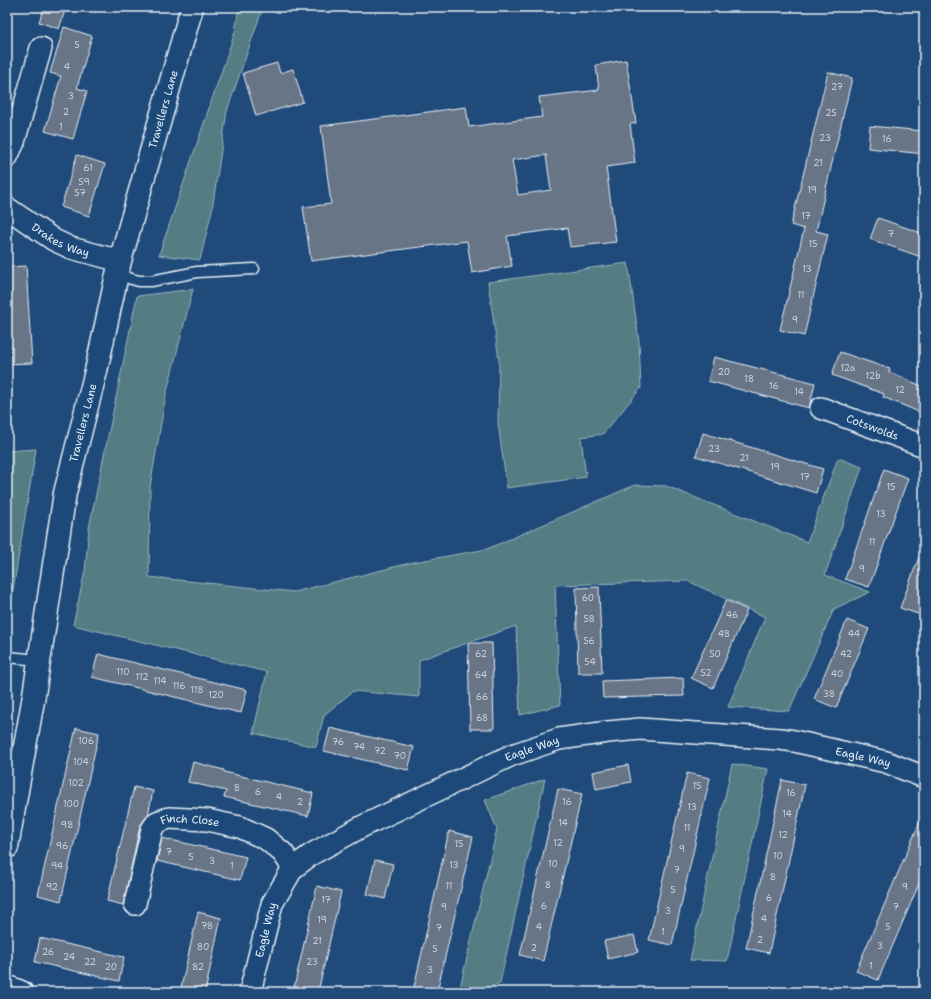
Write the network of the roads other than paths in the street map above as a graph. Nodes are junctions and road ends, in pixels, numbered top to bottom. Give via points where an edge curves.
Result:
1 (192, 7) edge
2 (41, 48) dead end
3 (7, 157) edge
4 (7, 208) edge
5 (119, 268) junction
6 (254, 269) dead end
7 (821, 408) dead end
8 (924, 446) edge
9 (7, 657) edge
10 (39, 660) junction
11 (924, 777) edge
12 (7, 847) edge
13 (293, 868) junction
14 (135, 904) dead end
15 (7, 986) edge
16 (22, 992) edge
17 (250, 992) edge

1 - 5 street, Travellers Lane
2 - 3 street via 14,142
4 - 5 street, Drakes Way via 54,240
5 - 6 lane via 139,281 197,272
5 - 10 street, Travellers Lane via 65,493
7 - 8 street, Cotswolds
9 - 10 lane
10 - 12 street, Travellers Lane
11 - 13 street, Eagle Way via 886,762 794,741 646,730 608,732 560,739 512,756 363,826 312,854
13 - 14 street, Finch Close via 283,853 266,839 240,827 207,820 169,818 157,822 152,829
13 - 17 street, Eagle Way via 272,904
15 - 16 street

